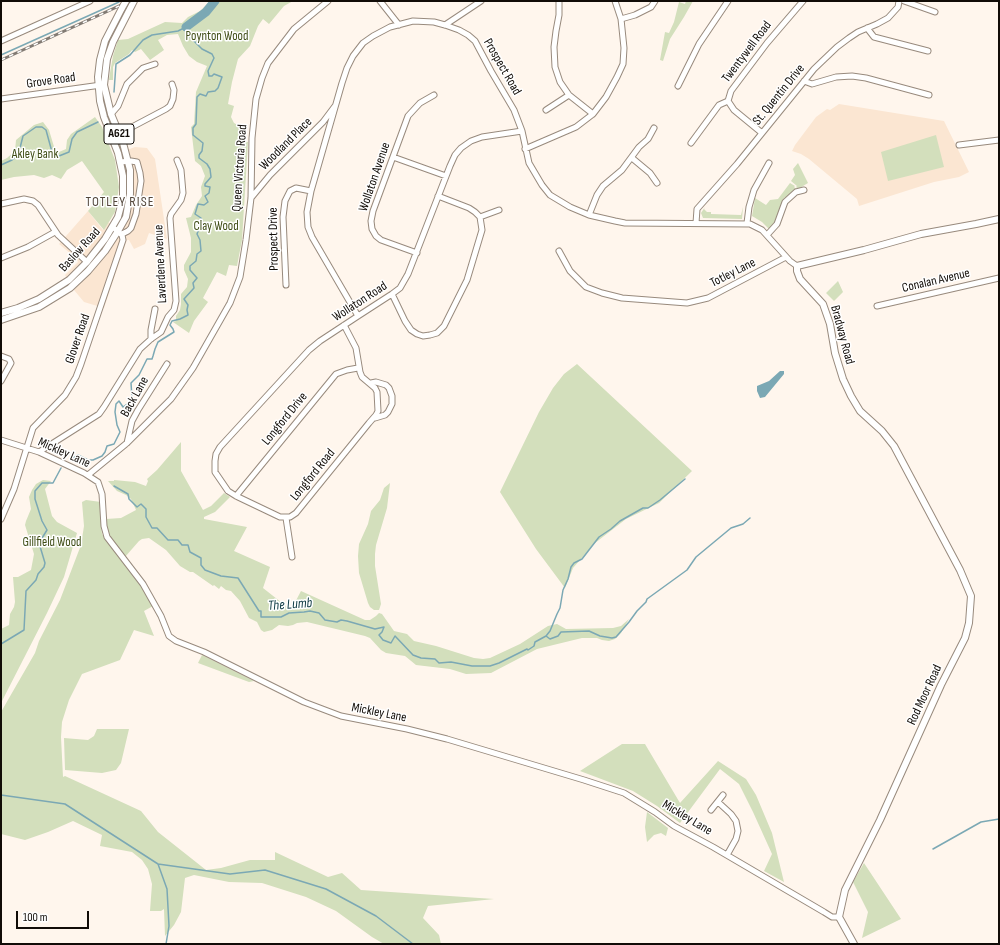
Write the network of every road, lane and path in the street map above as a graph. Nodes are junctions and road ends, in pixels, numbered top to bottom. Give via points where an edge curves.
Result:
1 (90, 1) edge
2 (126, 1) edge
3 (134, 1) edge
4 (328, 1) edge
5 (380, 1) edge
6 (481, 1) edge
7 (559, 1) edge
8 (616, 1) edge
9 (655, 1) edge
10 (728, 1) edge
11 (803, 1) edge
12 (899, 1) edge
13 (904, 1) edge
14 (935, 12) dead end
15 (621, 19) junction
16 (399, 25) junction
17 (445, 25) junction
18 (867, 28) junction
19 (1, 41) edge
20 (928, 50) dead end
21 (155, 64) dead end
22 (804, 81) junction
23 (172, 84) dead end
24 (101, 85) junction
25 (678, 86) dead end
26 (569, 94) junction
27 (434, 95) dead end
28 (929, 95) dead end
29 (1, 99) edge
30 (728, 101) junction
31 (337, 105) junction
32 (546, 110) dead end
33 (111, 114) junction
34 (593, 114) junction
35 (323, 122) junction
36 (331, 125) junction
37 (654, 128) dead end
38 (522, 131) junction
39 (119, 133) junction
40 (762, 133) junction
41 (113, 137) junction
42 (999, 140) edge
43 (691, 143) dead end
44 (959, 145) dead end
45 (526, 149) junction
46 (393, 157) junction
47 (632, 158) junction
48 (178, 160) dead end
49 (128, 161) junction
50 (120, 162) junction
51 (769, 163) dead end
52 (446, 176) junction
53 (657, 183) dead end
54 (804, 190) dead end
55 (311, 191) junction
56 (438, 196) junction
57 (251, 198) junction
58 (1, 204) edge
59 (499, 210) dead end
60 (589, 215) junction
61 (480, 217) junction
62 (999, 218) edge
63 (696, 223) junction
64 (747, 223) junction
65 (113, 228) junction
66 (55, 232) junction
67 (120, 233) junction
68 (767, 235) junction
69 (417, 253) junction
70 (559, 255) dead end
71 (786, 257) junction
72 (1, 258) edge
73 (87, 262) junction
74 (797, 266) junction
75 (999, 278) edge
76 (286, 285) dead end
77 (392, 294) junction
78 (877, 306) dead end
79 (155, 309) dead end
80 (1, 313) edge
81 (358, 316) junction
82 (1, 320) edge
83 (344, 325) junction
84 (151, 339) junction
85 (1, 356) edge
86 (167, 364) dead end
87 (358, 368) junction
88 (1, 381) edge
89 (371, 383) junction
90 (374, 418) junction
91 (1, 440) edge
92 (127, 443) junction
93 (26, 448) junction
94 (39, 452) junction
95 (88, 475) junction
96 (914, 483) joint
97 (236, 496) junction
98 (286, 518) junction
99 (1, 519) edge
100 (292, 557) dead end
101 (723, 795) dead end
102 (718, 802) junction
103 (711, 810) dead end
104 (727, 855) junction
105 (839, 917) junction
106 (852, 943) edge

1 - 19 street
2 - 24 main road, Baslow Road / A621, bridge via 104,46 98,71
3 - 24 main road, A621 via 113,42
4 - 57 street, Queen Victoria Road via 294,29 268,63 262,78 256,99 252,138
5 - 16 street
6 - 17 street
7 - 26 street via 554,47 555,67 560,82
8 - 15 street
9 - 15 street via 651,7 640,13
10 - 25 street via 699,44
11 - 30 street, Twentywell Road via 767,43 731,92
12 - 18 street, St. Quentin Drive via 898,7 888,18
13 - 14 street
15 - 34 street via 623,64 606,97
16 - 17 street, Prospect Road via 422,21
16 - 31 street, Prospect Road via 381,31 357,49 347,68
17 - 38 street, Prospect Road via 459,30 475,41 514,110
18 - 20 street via 874,37
18 - 22 street, St. Quentin Drive via 837,47
21 - 33 street via 143,68 127,84 116,110
22 - 28 street via 812,84 836,77 852,76
22 - 40 street, St. Quentin Drive
23 - 39 street via 174,94 168,107
24 - 29 street, Grove Road
24 - 33 main road, A621
24 - 41 main road, Baslow Road / A621 via 104,117
26 - 32 street
26 - 34 street
27 - 46 street, Wollaton Avenue via 420,103 408,116
30 - 40 street, Twentywell Road via 734,110
30 - 43 street via 719,105
31 - 35 street, Woodland Place
31 - 36 street, Prospect Road
33 - 39 main road, A621
34 - 45 street via 576,127
35 - 36 street
35 - 57 street, Woodland Place via 270,175
36 - 55 street, Prospect Road
37 - 47 street
38 - 45 street, Prospect Road
38 - 52 street, Wollaton Road via 471,141 455,155
39 - 41 street
39 - 49 main road, A621
40 - 63 street, St. Quentin Drive via 697,209
41 - 50 main road, Baslow Road / A621
42 - 44 street
45 - 60 street, Prospect Road via 529,162 550,195
46 - 52 street
46 - 69 street, Wollaton Avenue via 373,211 372,229 381,240
47 - 53 street via 650,173
47 - 60 street via 603,186
48 - 84 street, Laverdene Avenue via 183,197 170,218 176,304 161,332
49 - 50 street
49 - 67 main road, A621 via 130,194
49 - 67 street, Baslow Road via 138,164 140,192 131,228
50 - 65 main road, Baslow Road / A621 via 123,198
51 - 64 street via 754,190
52 - 56 street, Wollaton Road
54 - 68 street via 796,192 785,202 777,224
55 - 76 street, Prospect Drive via 296,188 290,191 284,201
55 - 81 street, Prospect Road via 307,212 308,227 318,249
56 - 61 street via 469,208
56 - 69 street, Wollaton Road
57 - 92 street, Queen Victoria Road via 240,277 230,303 178,390
58 - 66 street via 24,199 34,201
59 - 61 street
60 - 63 street, Prospect Road via 625,223
61 - 77 street via 482,230 467,280 449,318 437,333 423,336 411,330
62 - 74 main road via 921,234
63 - 64 street, Prospect Road
64 - 68 street, Prospect Road via 758,227
65 - 67 street
65 - 73 main road, Baslow Road / A621
66 - 72 street
66 - 73 street
67 - 82 main road, A621 via 70,288 39,307
67 - 93 street, Glover Road via 123,243 76,377 60,401 34,426
68 - 71 street, Prospect Road
69 - 77 street, Wollaton Road via 400,288
70 - 71 street, Totley Lane via 586,287 602,293 622,298 687,302 708,298
71 - 74 street, Prospect Road
73 - 80 main road, Baslow Road / A621 via 69,280 48,294 29,304
74 - 96 main road, Bradway Road via 800,279 823,304 830,324 835,353 851,396 860,411 890,441
75 - 78 street, Conalan Avenue
77 - 81 street, Wollaton Road
79 - 84 street, Laverdene Avenue
81 - 83 street, Wollaton Road
83 - 87 street via 356,348
83 - 97 street, Wollaton Road via 309,350 220,447 216,454 215,472 228,490
84 - 94 street, Laverdene Avenue via 140,349 99,414
85 - 88 street via 9,359 11,364
86 - 92 street, Back Lane via 132,421
87 - 89 street, Longford Road via 362,377
87 - 97 street, Longford Drive via 336,374
89 - 90 street, Longford Road via 377,392 379,405
89 - 90 street, Longford Road via 386,385 392,396 388,412
90 - 98 street, Longford Road via 296,513
91 - 93 street, Mickley Lane
92 - 95 street, Queen Victoria Road
93 - 94 street, Mickley Lane
93 - 99 street, Glover Road via 14,489
94 - 95 street, Mickley Lane
95 - 104 street, Mickley Lane via 98,482 101,489 107,537 143,584 169,636 176,642 204,652 304,702 341,716 447,739 624,794 674,826
96 - 105 main road, Rod Moor Road via 971,596 969,623 965,638 845,890
97 - 98 street, Longford Road
98 - 100 street
101 - 102 street
102 - 103 street
102 - 104 street via 736,821 738,831
104 - 105 street, Mickley Lane via 832,917
105 - 106 main road

